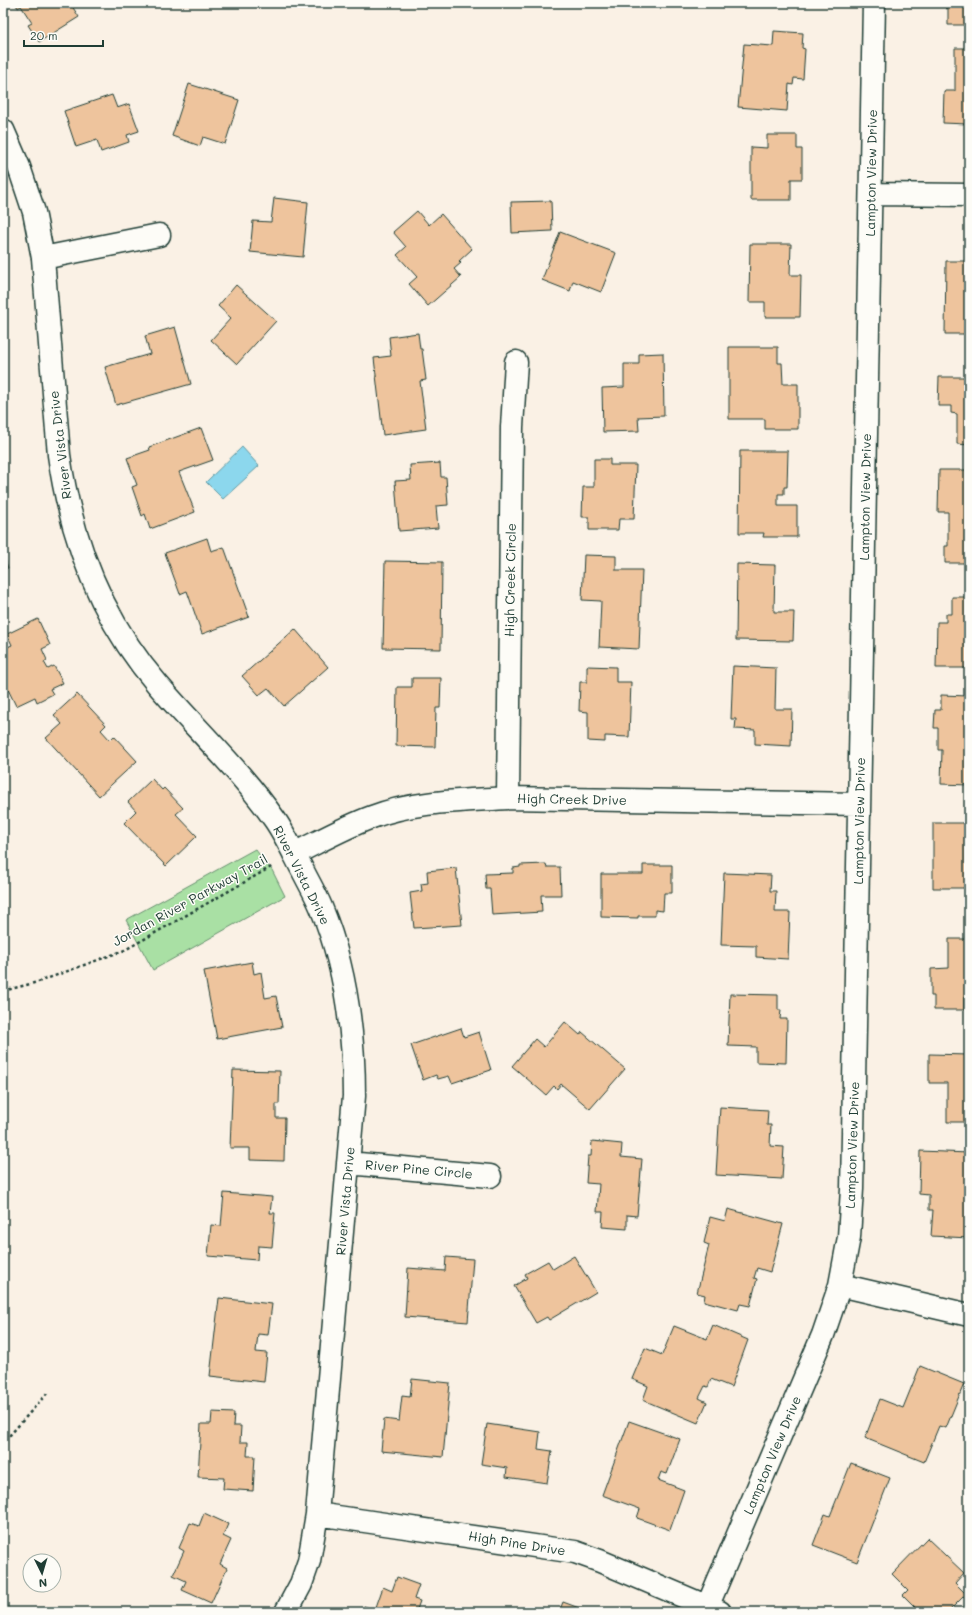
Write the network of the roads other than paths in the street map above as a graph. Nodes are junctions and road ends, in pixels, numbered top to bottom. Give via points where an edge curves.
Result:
1 (874, 3) edge
2 (3, 130) edge
3 (871, 194) junction
4 (969, 195) edge
5 (159, 235) dead end
6 (42, 258) junction
7 (516, 362) dead end
8 (508, 798) junction
9 (859, 804) junction
10 (294, 854) junction
11 (348, 1163) junction
12 (490, 1176) dead end
13 (840, 1284) junction
14 (969, 1315) edge
15 (317, 1514) junction
16 (711, 1610) edge
17 (286, 1612) edge

1 - 3 street, Lampton View Drive
2 - 6 street, River Vista Drive via 34,212
3 - 4 street
3 - 9 street, Lampton View Drive
5 - 6 street
6 - 10 street, River Vista Drive via 63,486 70,517 91,576 104,605 138,659 157,684 254,792 276,822
7 - 8 street, High Creek Circle via 512,427
8 - 9 street, High Creek Drive
8 - 10 street, High Creek Drive via 416,806 373,817 334,833
9 - 13 street, Lampton View Drive via 852,1189 849,1237
10 - 11 street, River Vista Drive via 332,936 348,998 354,1096
11 - 12 street, River Pine Circle
11 - 15 street, River Vista Drive
13 - 14 street
13 - 16 street, Lampton View Drive via 823,1336
15 - 16 street, High Pine Drive via 575,1552
15 - 17 street, River Vista Drive via 309,1561 301,1584

